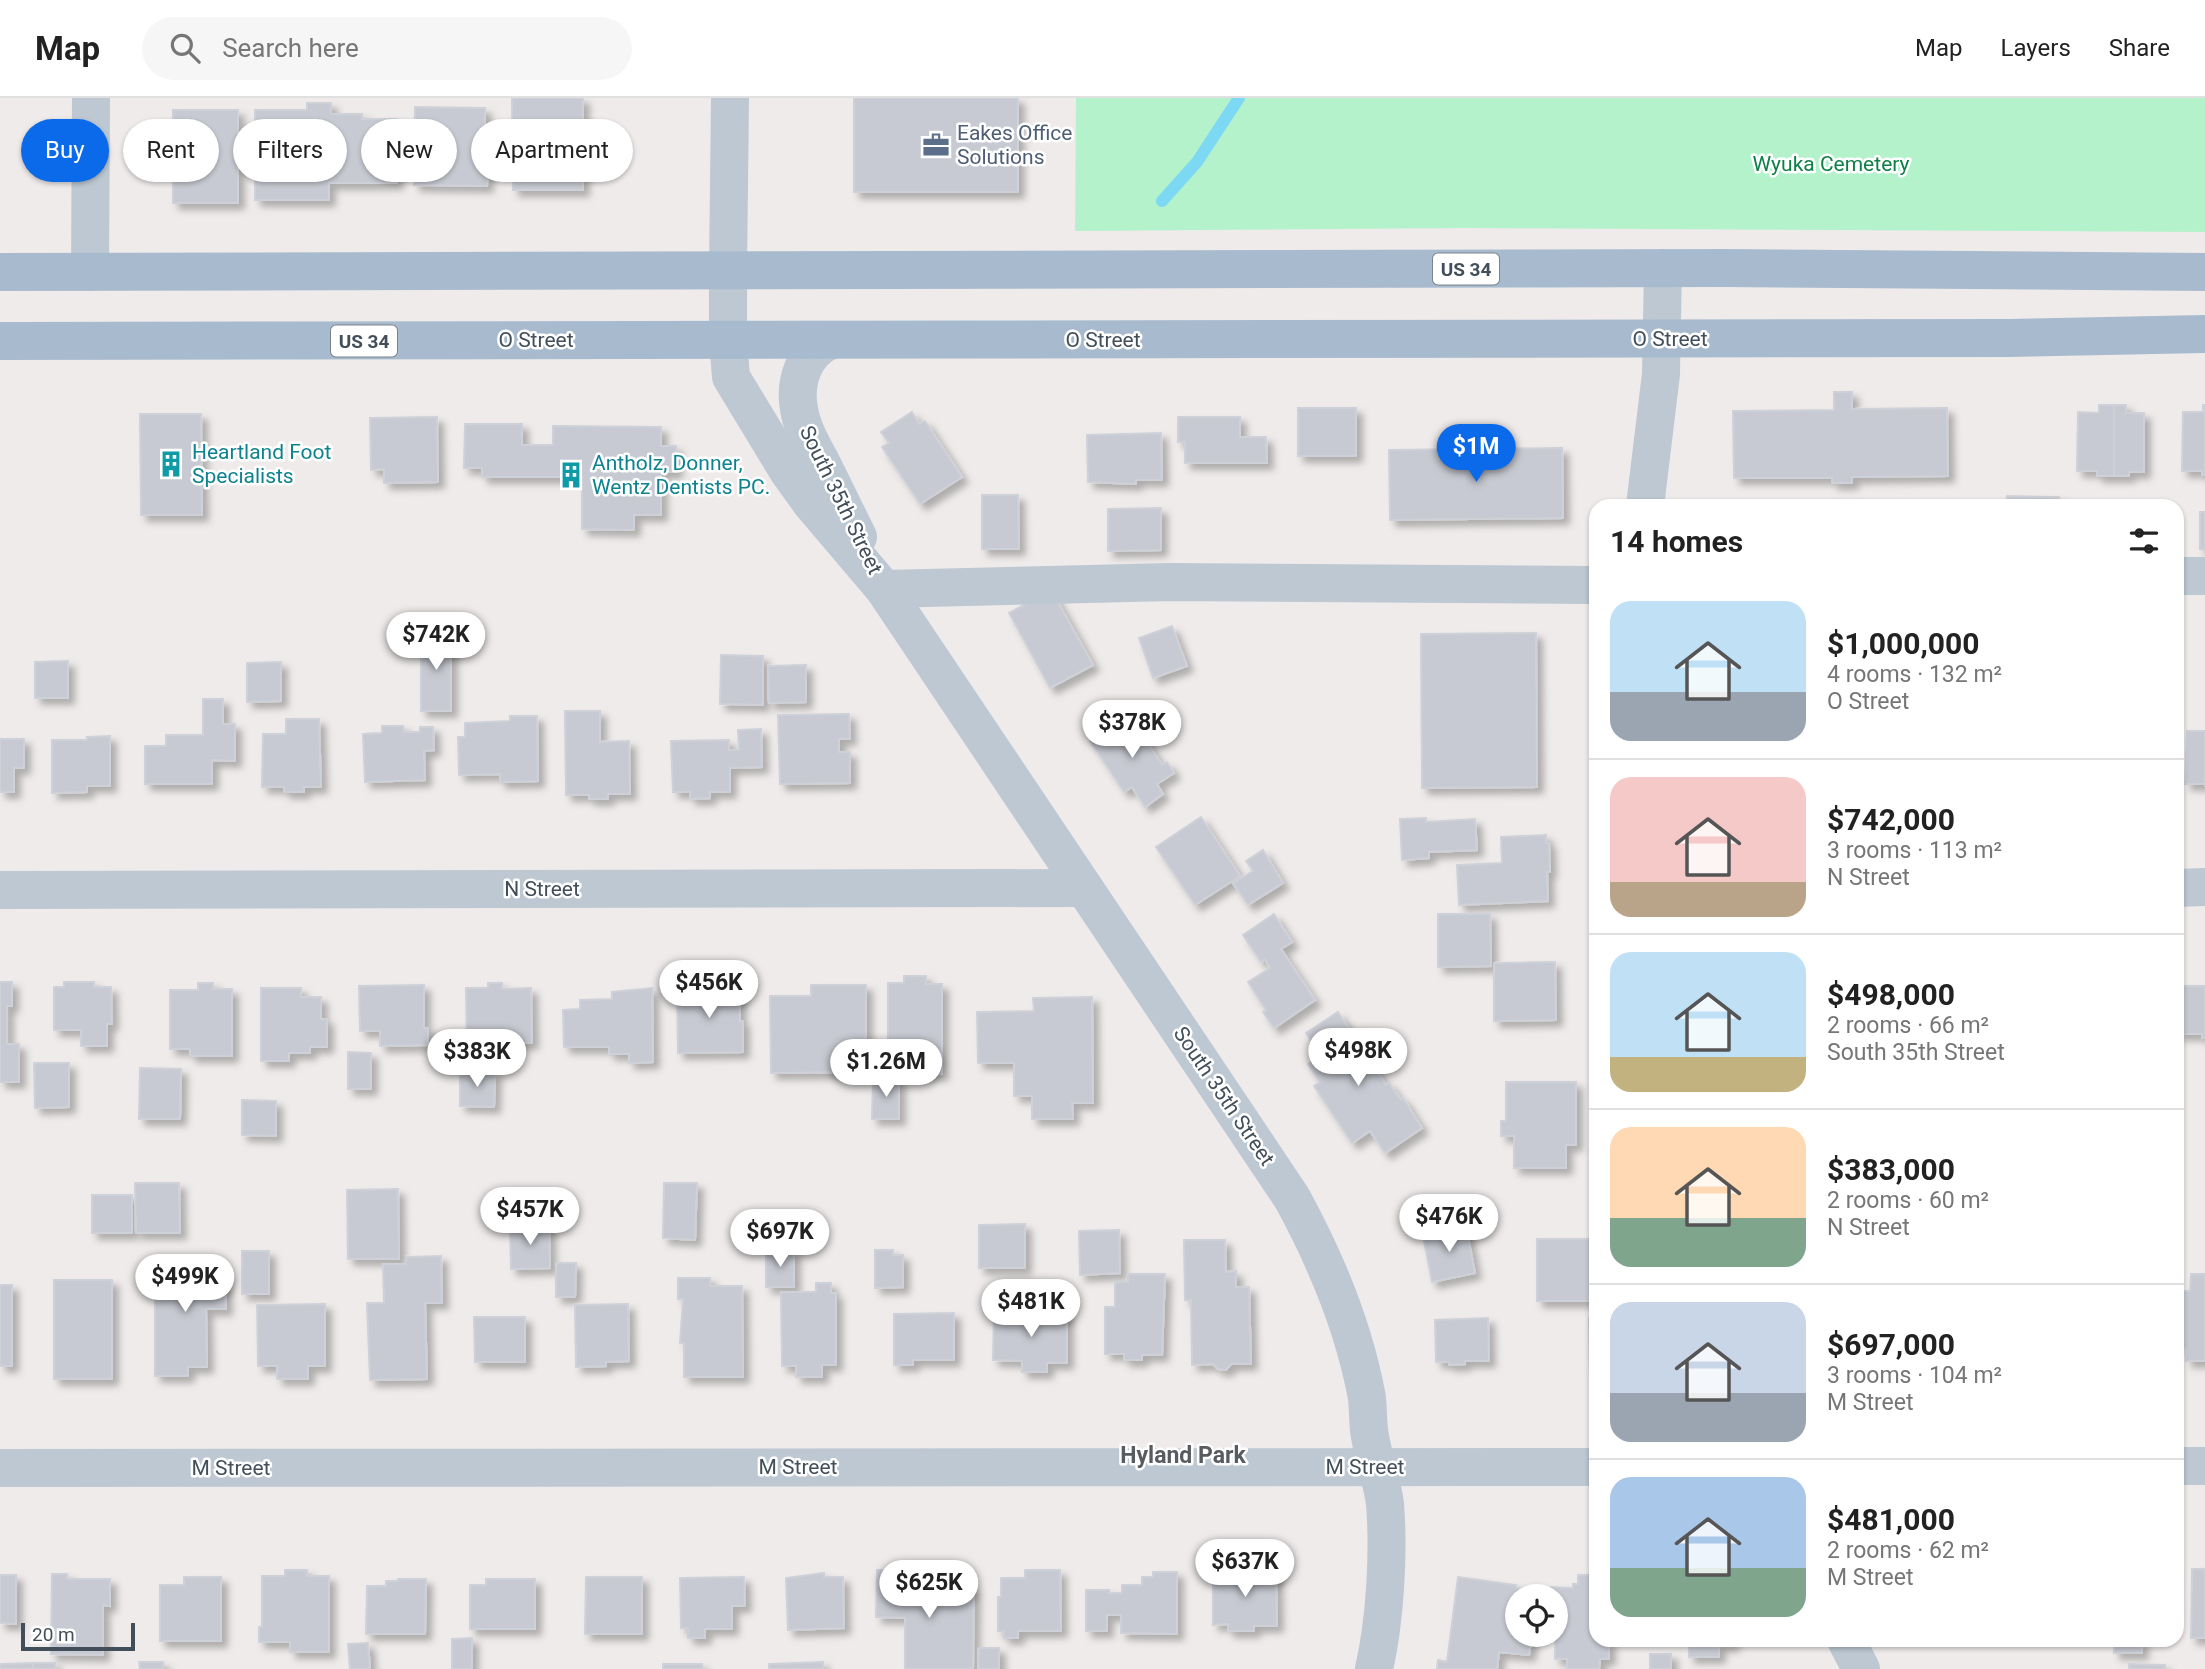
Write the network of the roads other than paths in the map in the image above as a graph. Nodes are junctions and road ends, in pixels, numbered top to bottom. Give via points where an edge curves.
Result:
1 (91, 98) edge
2 (730, 98) edge
3 (1663, 268) junction
4 (90, 271) junction
5 (728, 271) junction
6 (0, 272) edge
7 (2205, 272) edge
8 (2205, 334) edge
9 (1663, 339) junction
10 (728, 340) junction
11 (0, 341) edge
12 (829, 341) junction
13 (1646, 499) edge
14 (2184, 576) edge
15 (2205, 576) edge
16 (1589, 585) edge
17 (884, 589) junction
18 (2205, 887) edge
19 (1084, 888) junction
20 (2184, 888) edge
21 (0, 890) edge
22 (1589, 1466) edge
23 (2184, 1466) edge
24 (2205, 1466) edge
25 (1378, 1467) junction
26 (0, 1468) edge
27 (1850, 1647) edge
28 (1374, 1669) edge
29 (1861, 1669) edge

1 - 4 street
2 - 5 street, South 35th Street
3 - 5 main road, US 34
3 - 7 main road, US 34
3 - 9 street
4 - 5 main road, US 34
4 - 6 main road, US 34
5 - 10 street, South 35th Street
8 - 9 main road, O Street / US 34
9 - 12 main road, O Street / US 34
9 - 13 street
10 - 11 main road, O Street / US 34
10 - 12 main road, O Street / US 34
10 - 17 street, South 35th Street via 732,377 788,471
12 - 17 street, South 35th Street via 812,351 800,376 799,410
14 - 15 street
16 - 17 street via 1171,582
17 - 19 street, South 35th Street
18 - 20 street
19 - 21 street, N Street
19 - 25 street, South 35th Street via 1310,1232 1353,1338
22 - 25 street, M Street
23 - 24 street
25 - 26 street, M Street
25 - 28 street, South 35th Street via 1386,1538
27 - 29 street

